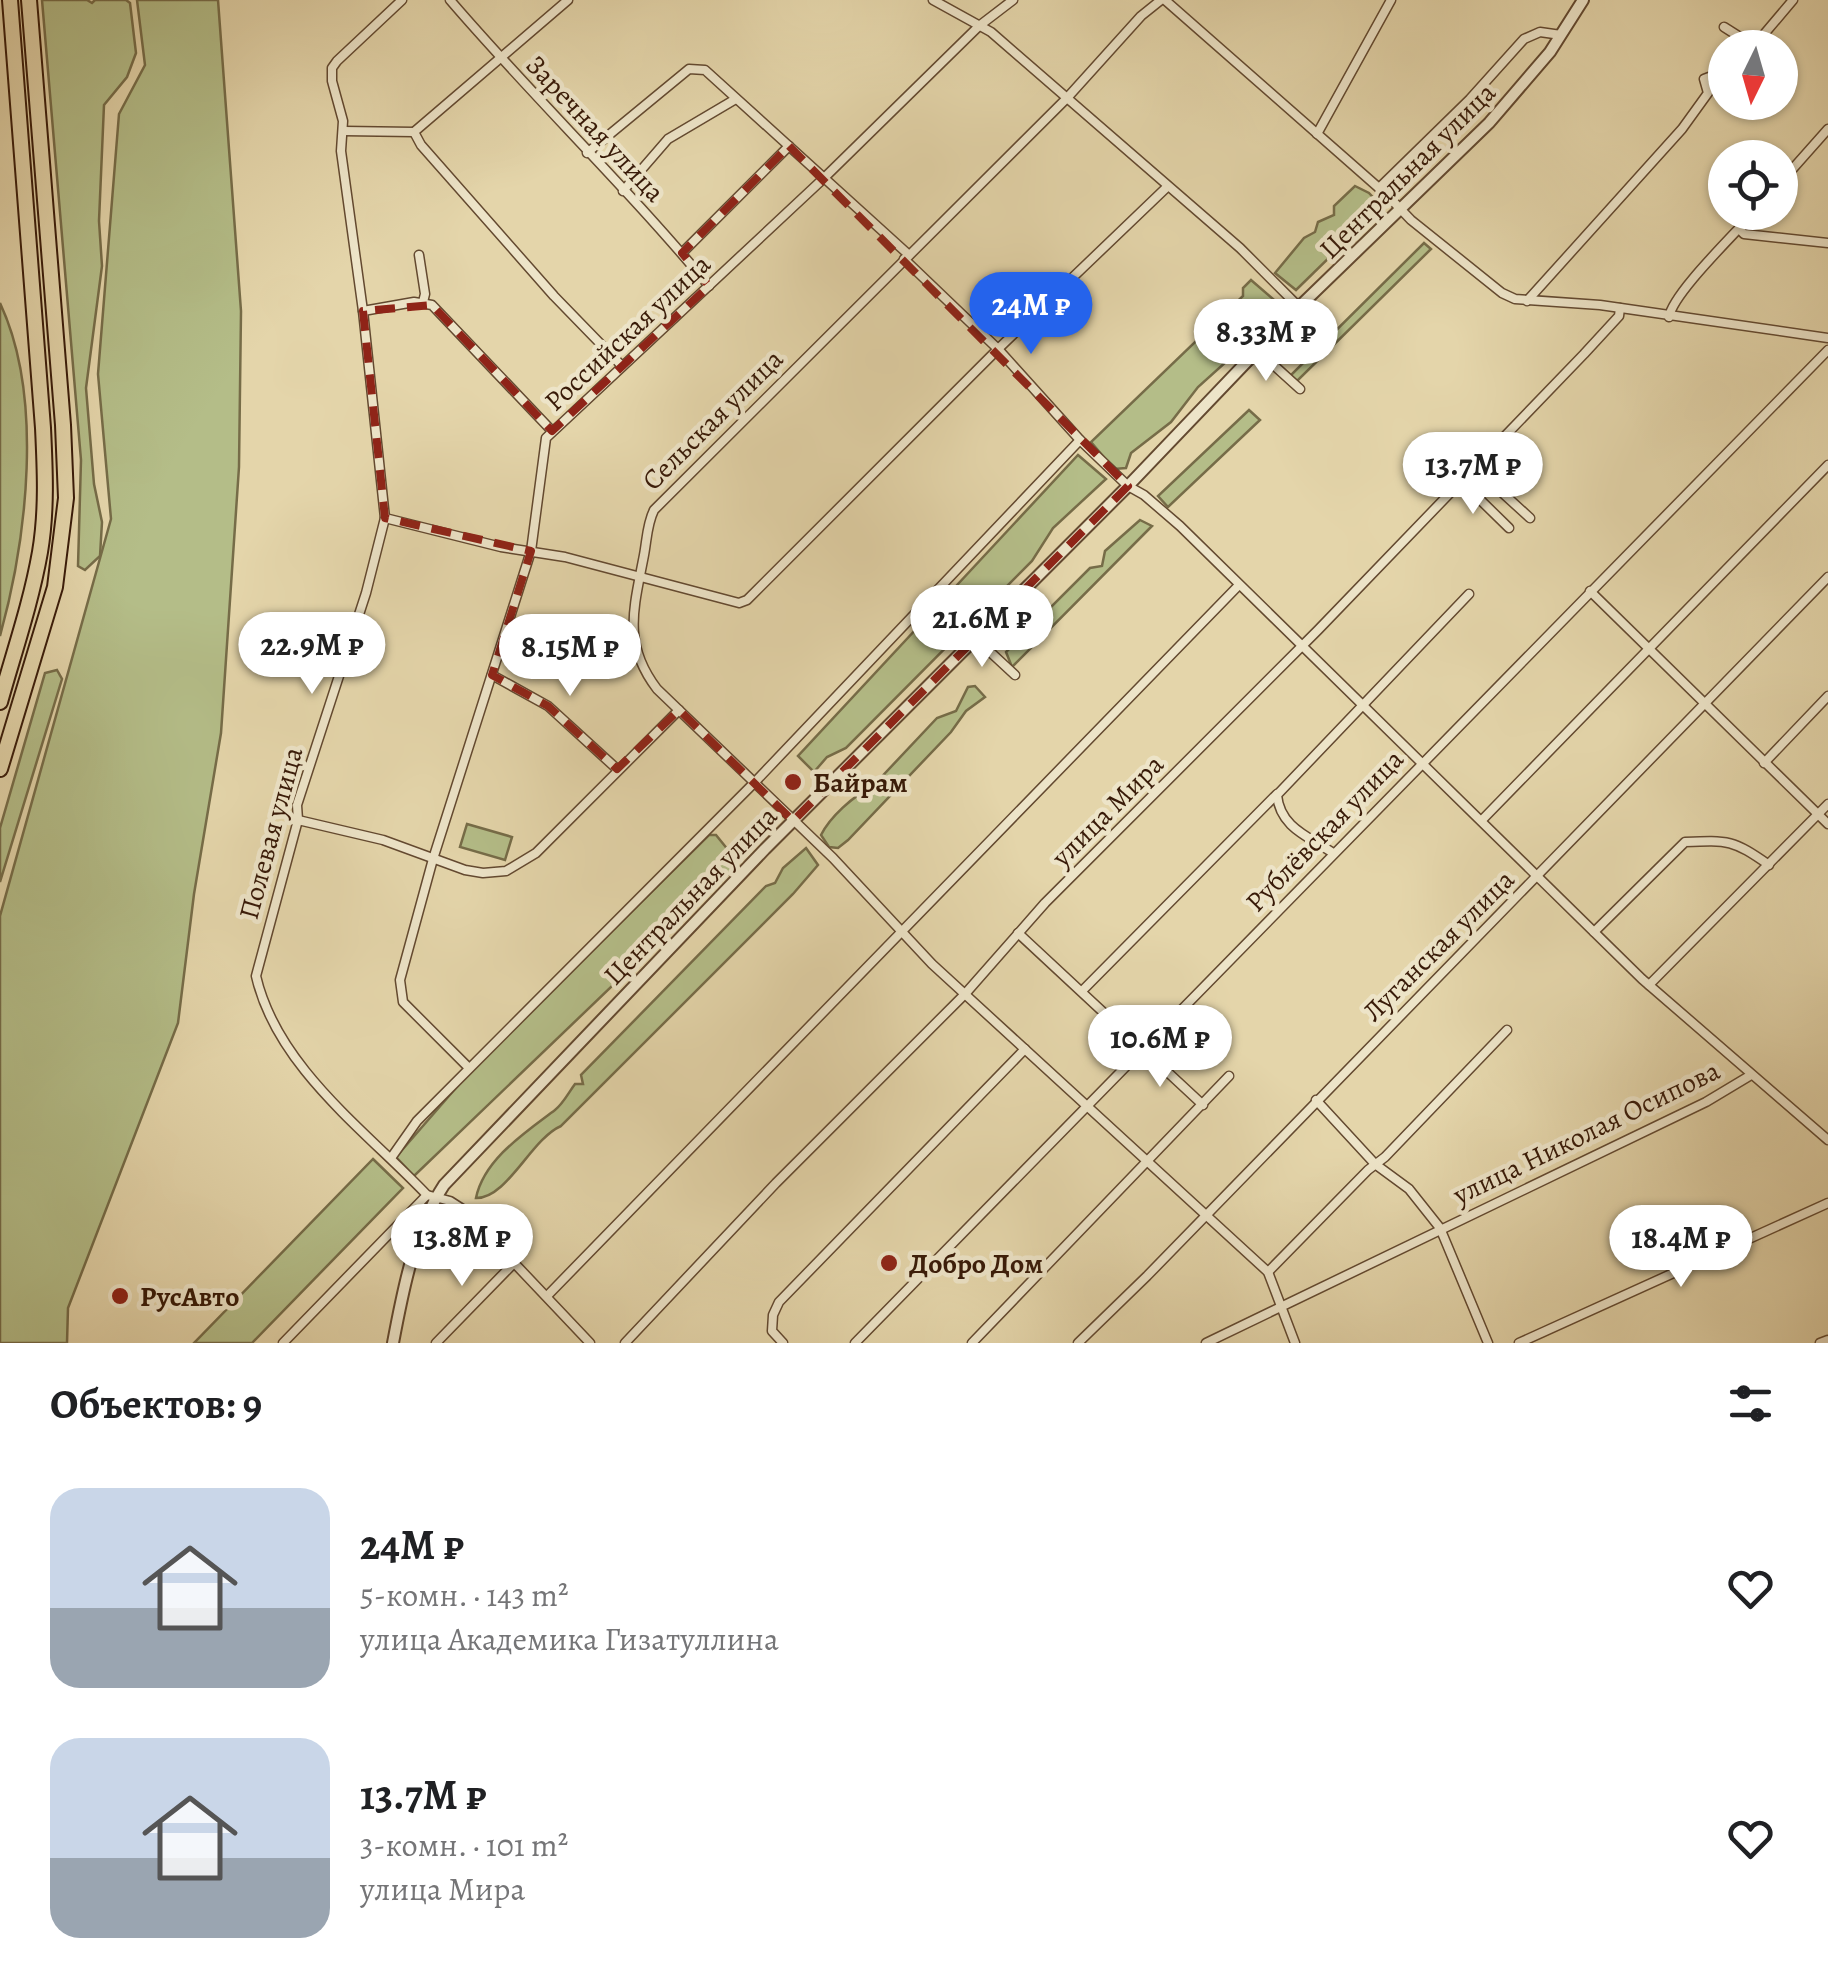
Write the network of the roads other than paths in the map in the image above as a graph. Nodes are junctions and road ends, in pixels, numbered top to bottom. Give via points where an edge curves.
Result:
1 (10, 0) edge
2 (29, 0) edge
3 (402, 0) edge
4 (450, 0) edge
5 (568, 0) edge
6 (933, 0) edge
7 (1013, 0) edge
8 (1163, 0) edge
9 (1391, 0) edge
10 (1584, 0) edge
11 (1793, 0) edge
12 (978, 26) junction
13 (1724, 27) dead end
14 (1561, 36) junction
15 (499, 57) junction
16 (1708, 93) edge
17 (1067, 98) junction
18 (734, 100) junction
19 (1828, 129) edge
20 (344, 131) junction
21 (414, 132) junction
22 (1317, 134) junction
23 (789, 146) junction
24 (587, 153) junction
25 (1798, 163) edge
26 (823, 179) junction
27 (1167, 188) junction
28 (1379, 188) junction
29 (623, 191) junction
30 (1400, 208) junction
31 (1738, 230) edge
32 (1740, 230) edge
33 (1828, 243) edge
34 (682, 253) junction
35 (418, 255) dead end
36 (906, 257) junction
37 (709, 286) junction
38 (1527, 301) junction
39 (422, 302) junction
40 (1298, 307) junction
41 (1620, 308) junction
42 (363, 311) junction
43 (1669, 317) junction
44 (1828, 338) edge
45 (998, 349) junction
46 (1257, 350) junction
47 (1828, 350) edge
48 (622, 366) junction
49 (1300, 389) dead end
50 (552, 432) junction
51 (1080, 440) junction
52 (1828, 465) edge
53 (1473, 466) junction
54 (1460, 480) junction
55 (1128, 486) junction
56 (384, 518) junction
57 (1530, 518) dead end
58 (1509, 528) dead end
59 (531, 551) junction
60 (1828, 577) edge
61 (640, 578) junction
62 (1239, 585) junction
63 (1590, 591) junction
64 (1469, 594) dead end
65 (974, 638) junction
66 (1300, 645) junction
67 (1648, 649) junction
68 (492, 675) junction
69 (1015, 675) dead end
70 (1828, 696) edge
71 (0, 702) edge
72 (1362, 704) junction
73 (1703, 706) junction
74 (679, 710) junction
75 (1422, 762) junction
76 (1764, 763) junction
77 (0, 769) edge
78 (617, 769) junction
79 (754, 783) junction
80 (1277, 794) junction
81 (1828, 804) edge
82 (1818, 815) junction
83 (298, 820) junction
84 (1482, 820) junction
85 (793, 822) junction
86 (1828, 824) edge
87 (1333, 853) junction
88 (433, 859) junction
89 (1769, 866) junction
90 (1538, 875) junction
91 (901, 932) junction
92 (1594, 932) junction
93 (1018, 933) junction
94 (1649, 985) junction
95 (1082, 992) junction
96 (965, 994) junction
97 (1507, 1030) dead end
98 (1144, 1048) junction
99 (1025, 1049) junction
100 (468, 1068) junction
101 (1751, 1075) junction
102 (1229, 1076) dead end
103 (1316, 1100) junction
104 (1203, 1105) junction
105 (1088, 1106) junction
106 (1828, 1140) edge
107 (392, 1158) junction
108 (1148, 1164) junction
109 (1375, 1164) junction
110 (431, 1196) junction
111 (1828, 1203) edge
112 (1206, 1214) junction
113 (401, 1222) junction
114 (1440, 1228) junction
115 (422, 1230) junction
116 (515, 1262) junction
117 (1268, 1272) junction
118 (548, 1296) junction
119 (1282, 1308) junction
120 (1828, 1340) edge
121 (283, 1343) edge
122 (394, 1343) edge
123 (436, 1343) edge
124 (590, 1343) edge
125 (625, 1343) edge
126 (783, 1343) edge
127 (855, 1343) edge
128 (972, 1343) edge
129 (1078, 1343) edge
130 (1206, 1343) edge
131 (1295, 1343) edge
132 (1488, 1343) edge
133 (1519, 1343) edge
134 (1820, 1343) edge

1 - 71 highway via 45,499 34,582
2 - 77 highway via 66,498 55,587
3 - 20 street, Полевая улица via 332,68
4 - 15 street, Заречная улица
5 - 15 street
6 - 12 street
7 - 12 street, Российская улица
8 - 17 street, Сельская улица
8 - 22 street
9 - 22 street
10 - 14 street, Центральная улица
11 - 13 street via 1754,46
12 - 17 street
12 - 26 street, Российская улица
14 - 28 street via 1540,32 1524,39
14 - 30 street, Центральная улица via 1489,123
15 - 21 street
15 - 24 street, Заречная улица
16 - 38 street
17 - 27 street
17 - 36 street, Сельская улица
18 - 23 street
18 - 24 street via 704,70 688,69
18 - 29 street via 668,138
19 - 25 street
20 - 21 street
20 - 42 street, Полевая улица via 340,150
21 - 48 street
22 - 28 street
23 - 26 street
23 - 34 street
24 - 29 street, Заречная улица
26 - 36 street
26 - 37 street, Российская улица
27 - 40 street
27 - 45 street
28 - 30 street
29 - 34 street, Заречная улица
30 - 38 street via 1502,293
30 - 40 street, Центральная улица
31 - 43 street
32 - 33 street
34 - 37 street, Заречная улица
35 - 39 street
36 - 45 street
36 - 61 street, Сельская улица via 654,510
37 - 48 street, Российская улица
38 - 41 street
39 - 42 street
39 - 50 street via 440,311
40 - 46 street, Центральная улица
41 - 43 street
41 - 53 street, улица Мира
42 - 56 street, Полевая улица
43 - 44 street
45 - 51 street
45 - 61 street via 739,603
46 - 49 street
46 - 55 street, Центральная улица
47 - 63 street, Рублёвская улица
48 - 50 street, Российская улица
50 - 59 street, Российская улица via 542,452
51 - 55 street
51 - 79 street
52 - 67 street
53 - 54 street, улица Мира
53 - 57 street
54 - 58 street
54 - 66 street, улица Мира
55 - 62 street
55 - 65 street, Центральная улица
56 - 59 street
56 - 83 street, Полевая улица via 297,805
59 - 61 street
59 - 68 street, Российская улица
60 - 73 street, Луганская улица
61 - 74 street, Сельская улица via 636,655
62 - 66 street
62 - 91 street
63 - 67 street
63 - 75 street, Рублёвская улица
64 - 72 street
65 - 69 street
65 - 85 street, Центральная улица
66 - 72 street
66 - 93 street, улица Мира
67 - 73 street
67 - 84 street
68 - 78 street via 548,706
68 - 88 street, Российская улица
70 - 76 street
72 - 75 street
72 - 80 street
73 - 76 street
73 - 90 street, Луганская улица
74 - 78 street
74 - 79 street, Сельская улица
75 - 84 street
75 - 87 street, Рублёвская улица
76 - 82 street
78 - 88 street via 516,868 483,873
79 - 85 street, Сельская улица
79 - 100 street
80 - 87 street via 1290,824
80 - 95 street
81 - 82 street
82 - 86 street
82 - 89 street
83 - 88 street
83 - 107 street, Полевая улица via 256,976 262,998 288,1050
84 - 90 street
85 - 91 street, Сельская улица
85 - 110 street, Центральная улица
87 - 98 street, Рублёвская улица
88 - 100 street, Российская улица via 400,980 402,1002
89 - 92 street via 1730,841 1685,842
89 - 94 street
90 - 92 street
90 - 103 street, Луганская улица
91 - 96 street, Сельская улица
91 - 118 street
92 - 94 street
93 - 95 street
93 - 96 street, улица Мира
94 - 101 street
95 - 98 street
96 - 99 street, Сельская улица
96 - 125 street, улица Мира
97 - 109 street
98 - 104 street
98 - 105 street, Рублёвская улица
99 - 105 street, Сельская улица
99 - 126 street via 779,1302 772,1331
100 - 107 street
101 - 106 street
101 - 114 street, улица Николая Осипова
102 - 104 street
103 - 109 street
103 - 112 street, Луганская улица
104 - 108 street
105 - 108 street, Сельская улица
105 - 127 street, Рублёвская улица
107 - 110 street, Полевая улица
108 - 112 street, Сельская улица
108 - 128 street
109 - 114 street
109 - 117 street
110 - 113 street
110 - 115 street, Центральная улица
110 - 116 street, Полевая улица via 464,1210
111 - 133 street
112 - 117 street, Сельская улица
112 - 129 street, Луганская улица
113 - 115 street
113 - 121 street
114 - 119 street, улица Николая Осипова
114 - 132 street
115 - 122 street, Центральная улица
116 - 118 street, Полевая улица
116 - 123 street
117 - 119 street, Сельская улица
118 - 124 street, Полевая улица
119 - 130 street, улица Николая Осипова
119 - 131 street, Сельская улица
120 - 134 street

